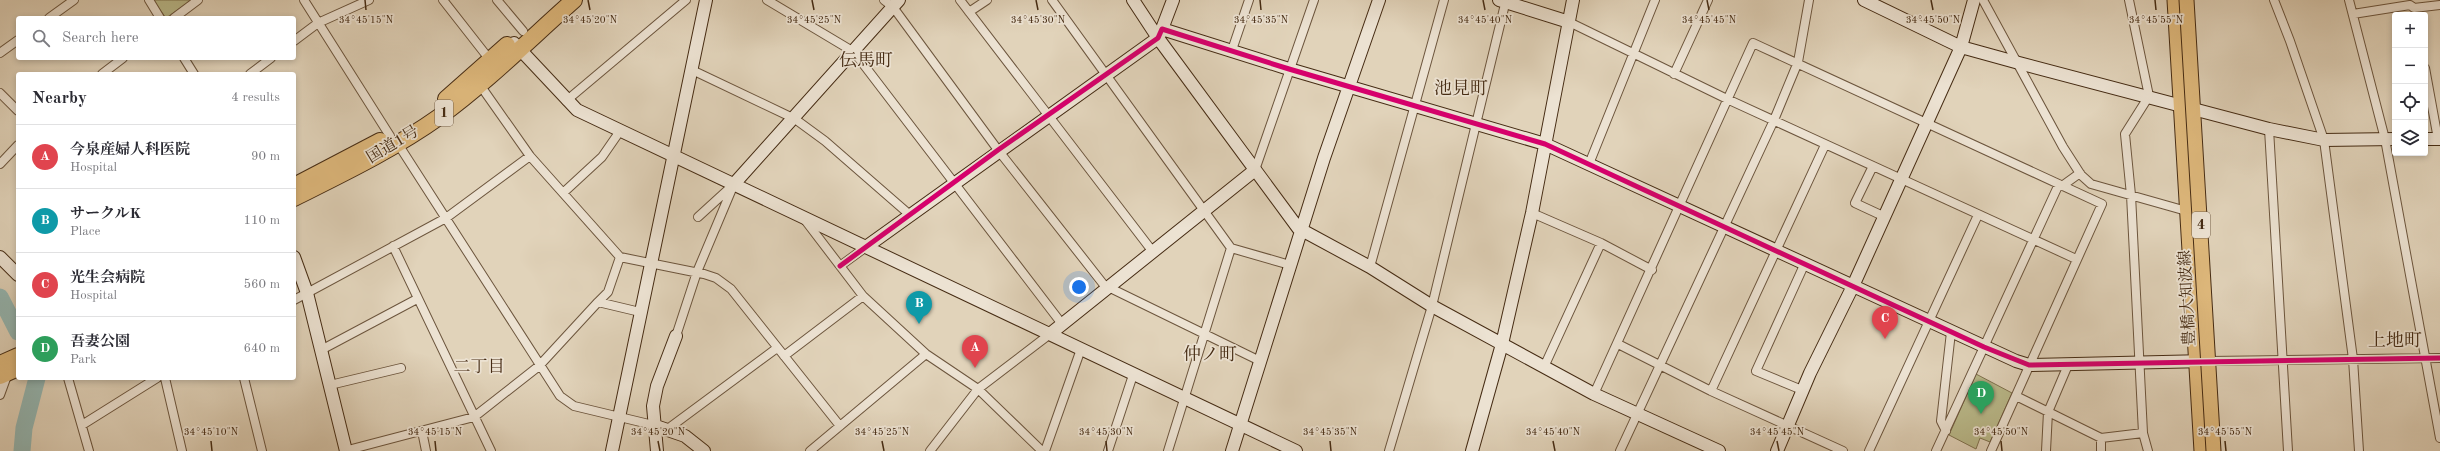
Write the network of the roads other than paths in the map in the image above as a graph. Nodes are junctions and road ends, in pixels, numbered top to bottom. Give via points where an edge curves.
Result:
1 (74, 0) edge
2 (149, 0) edge
3 (198, 0) edge
4 (304, 0) edge
5 (369, 0) edge
6 (443, 0) edge
7 (498, 0) edge
8 (558, 0) edge
9 (574, 0) edge
10 (686, 0) edge
11 (706, 0) edge
12 (767, 0) edge
13 (960, 0) edge
14 (987, 0) edge
15 (1052, 0) edge
16 (1133, 0) edge
17 (1173, 0) edge
18 (1249, 0) edge
19 (1314, 0) edge
20 (1379, 0) edge
21 (1444, 0) edge
22 (1573, 0) edge
23 (1655, 0) edge
24 (1708, 0) edge
25 (1809, 0) edge
26 (1864, 0) edge
27 (1974, 0) edge
28 (1983, 0) edge
29 (2129, 0) edge
30 (2174, 0) edge
31 (2187, 0) edge
32 (2274, 0) edge
33 (2349, 0) edge
34 (1503, 1) edge
35 (892, 2) edge
36 (2440, 5) edge
37 (2412, 7) edge
38 (969, 12) junction
39 (2353, 14) junction
40 (52, 16) edge
41 (159, 16) edge
42 (177, 16) edge
43 (1569, 22) junction
44 (318, 23) junction
45 (1160, 33) junction
46 (296, 40) edge
47 (518, 40) junction
48 (16, 41) edge
49 (1961, 47) junction
50 (1232, 50) junction
51 (0, 52) edge
52 (854, 52) junction
53 (1633, 53) junction
54 (120, 60) edge
55 (185, 60) edge
56 (268, 60) edge
57 (490, 60) junction
58 (1798, 62) junction
59 (2019, 63) junction
60 (1289, 69) junction
61 (692, 70) junction
62 (104, 72) edge
63 (193, 72) edge
64 (253, 72) edge
65 (1674, 74) junction
66 (1105, 75) junction
67 (2428, 83) edge
68 (480, 85) junction
69 (1349, 87) junction
70 (0, 93) edge
71 (2149, 96) junction
72 (1728, 100) junction
73 (566, 101) junction
74 (2180, 104) junction
75 (1414, 106) junction
76 (2194, 108) junction
77 (16, 109) edge
78 (1047, 116) junction
79 (795, 118) junction
80 (1774, 120) junction
81 (1926, 123) junction
82 (1476, 124) junction
83 (2269, 128) junction
84 (620, 131) junction
85 (2390, 139) edge
86 (2428, 139) edge
87 (2439, 139) edge
88 (394, 140) junction
89 (2324, 140) junction
90 (1545, 144) junction
91 (1825, 145) junction
92 (16, 147) edge
93 (998, 150) junction
94 (530, 156) junction
95 (674, 156) junction
96 (0, 164) edge
97 (1589, 164) junction
98 (1873, 166) junction
99 (1255, 170) junction
100 (2080, 173) junction
101 (1900, 179) junction
102 (954, 183) junction
103 (734, 184) junction
104 (296, 185) edge
105 (2060, 185) junction
106 (563, 193) junction
107 (2131, 195) junction
108 (296, 197) edge
109 (1679, 206) junction
110 (2187, 211) junction
111 (1203, 212) junction
112 (1532, 213) junction
113 (910, 215) junction
114 (1978, 215) junction
115 (2201, 215) junction
116 (1884, 216) junction
117 (698, 217) dead end
118 (446, 218) junction
119 (803, 218) junction
120 (1725, 226) junction
121 (1302, 230) junction
122 (2032, 240) junction
123 (1601, 243) junction
124 (393, 246) junction
125 (866, 247) junction
126 (1231, 248) junction
127 (1777, 250) junction
128 (1153, 252) junction
129 (0, 257) edge
130 (620, 257) junction
131 (2076, 259) junction
132 (296, 263) edge
133 (1805, 263) junction
134 (650, 264) junction
135 (1290, 265) junction
136 (840, 266) junction
137 (1370, 267) junction
138 (1652, 270) junction
139 (16, 271) edge
140 (697, 272) junction
141 (1853, 286) junction
142 (1108, 288) junction
143 (307, 293) junction
144 (863, 296) junction
145 (296, 299) edge
146 (417, 299) junction
147 (598, 302) junction
148 (1432, 306) junction
149 (640, 312) junction
150 (1928, 321) junction
151 (1062, 324) junction
152 (1951, 332) junction
153 (1050, 334) junction
154 (1203, 334) junction
155 (676, 336) joint
156 (1502, 344) junction
157 (1618, 344) junction
158 (1984, 347) junction
159 (777, 348) junction
160 (1081, 349) junction
161 (322, 350) junction
162 (926, 354) junction
163 (784, 356) junction
164 (16, 358) edge
165 (2425, 358) junction
166 (2440, 358) edge
167 (2353, 359) junction
168 (2283, 360) junction
169 (1260, 361) junction
170 (2138, 362) junction
171 (2202, 362) junction
172 (2068, 364) junction
173 (1661, 365) junction
174 (2029, 365) junction
175 (539, 366) junction
176 (1544, 367) junction
177 (400, 368) dead end
178 (6, 369) edge
179 (1133, 375) junction
180 (69, 380) edge
181 (154, 380) edge
182 (165, 380) edge
183 (244, 380) edge
184 (330, 385) junction
185 (978, 389) junction
186 (1802, 390) junction
187 (1711, 391) junction
188 (1594, 394) junction
189 (0, 395) edge
190 (2016, 396) junction
191 (1184, 398) junction
192 (2048, 412) junction
193 (1638, 414) junction
194 (619, 416) junction
195 (474, 417) junction
196 (1240, 424) junction
197 (82, 425) junction
198 (653, 425) junction
199 (840, 426) junction
200 (1788, 426) junction
201 (669, 428) junction
202 (1946, 430) junction
203 (422, 431) junction
204 (2143, 433) junction
205 (2101, 438) junction
206 (2440, 438) edge
207 (1037, 449) edge
208 (812, 450) edge
209 (1473, 450) edge
210 (1717, 450) edge
211 (90, 451) edge
212 (182, 451) edge
213 (262, 451) edge
214 (345, 451) edge
215 (426, 451) edge
216 (491, 451) edge
217 (612, 451) edge
218 (657, 451) edge
219 (704, 451) edge
220 (930, 451) edge
221 (1045, 451) edge
222 (1108, 451) edge
223 (1168, 451) edge
224 (1232, 451) edge
225 (1296, 451) edge
226 (1389, 451) edge
227 (1620, 451) edge
228 (1777, 451) edge
229 (1843, 451) edge
230 (1868, 451) edge
231 (1936, 451) edge
232 (1991, 451) edge
233 (2046, 451) edge
234 (2101, 451) edge
235 (2148, 451) edge
236 (2201, 451) edge
237 (2214, 451) edge
238 (2288, 451) edge
239 (2359, 451) edge

1 - 40 street
2 - 41 street
3 - 42 street
4 - 44 street
5 - 44 street
6 - 57 street
7 - 47 street
8 - 47 highway, 国道1号 / 1
9 - 47 highway, 国道1号 / 1
10 - 73 street
11 - 61 street
12 - 52 street
13 - 38 street
14 - 38 street
15 - 66 street
16 - 45 street
17 - 45 street
18 - 50 street
19 - 60 street
20 - 69 street
21 - 75 street
22 - 43 street
23 - 53 street
24 - 65 street
25 - 58 street
26 - 49 street
27 - 49 street
28 - 59 street
29 - 71 street
30 - 74 main road, 豊橋大知波線 / 4
31 - 76 main road, 豊橋大知波線 / 4
32 - 89 street
33 - 39 street
34 - 43 street
34 - 82 street
35 - 52 street
35 - 93 street
36 - 37 street
37 - 39 street
38 - 78 street
39 - 85 street
43 - 53 street
43 - 90 street
44 - 46 street
44 - 88 street
45 - 50 street
45 - 66 street
45 - 99 street
47 - 57 highway, 国道1号 / 1
47 - 68 highway, 国道1号 / 1
47 - 73 street
48 - 51 street
49 - 59 street
49 - 81 street
50 - 60 street
52 - 79 street
52 - 102 street
53 - 65 street
53 - 97 street
54 - 62 street
55 - 63 street
56 - 64 street
57 - 88 highway, 国道1号 / 1
58 - 72 street via 1754,43
58 - 80 street
58 - 81 street
59 - 71 street
59 - 100 street via 2063,147
60 - 69 street
60 - 99 street
61 - 79 street
61 - 95 street
65 - 72 street
66 - 78 street
66 - 111 street
67 - 87 street
68 - 88 highway, 国道1号 / 1
68 - 94 street
69 - 75 street
69 - 121 street
70 - 77 street
71 - 74 street
71 - 107 street via 2125,134
72 - 80 street
72 - 109 street
73 - 84 street via 576,110
74 - 76 street
74 - 110 main road, 豊橋大知波線 / 4
75 - 82 street
75 - 137 street
76 - 83 street
76 - 115 main road, 豊橋大知波線 / 4
78 - 93 street
78 - 128 street
79 - 103 street
79 - 113 street
80 - 91 street
80 - 120 street
81 - 101 street
81 - 105 street
82 - 90 street
82 - 148 street
83 - 89 street
83 - 168 street
84 - 95 street
84 - 106 street via 602,157
85 - 89 street
85 - 165 street
86 - 87 street
88 - 104 highway, 国道1号 / 1
88 - 108 highway, 国道1号 / 1
88 - 118 street
89 - 167 street
90 - 97 street
90 - 112 street
91 - 98 street
91 - 127 street
92 - 96 street
93 - 102 street
93 - 142 street
94 - 106 street
94 - 118 street
95 - 103 street
95 - 134 street
97 - 109 street
98 - 101 street
98 - 116 street via 1855,203
99 - 111 street
99 - 121 street
100 - 105 street
100 - 107 street via 2091,184
101 - 114 street
101 - 116 street
102 - 113 street
102 - 151 street
103 - 117 street
103 - 119 street
103 - 140 street
105 - 122 street
105 - 131 street via 2102,204
106 - 130 street
107 - 110 street
107 - 170 street
109 - 120 street
109 - 138 street
110 - 115 street
110 - 171 main road, 豊橋大知波線 / 4
111 - 126 street
111 - 128 street
112 - 123 street
112 - 156 street
113 - 125 street
114 - 122 street
114 - 150 street
115 - 171 main road, 豊橋大知波線 / 4
116 - 141 street
118 - 124 street
118 - 175 street
119 - 125 street
119 - 136 street
120 - 127 street
120 - 173 street
121 - 135 street
121 - 137 street
122 - 131 street
122 - 158 street
123 - 138 street
123 - 176 street
124 - 143 street
124 - 146 street
125 - 136 street
125 - 153 street
126 - 135 street
126 - 154 street
127 - 133 street
127 - 187 street
128 - 142 street
129 - 139 street
130 - 134 street
130 - 147 street via 608,292
131 - 174 street
132 - 143 street
133 - 141 street
133 - 186 street via 1756,371
134 - 140 street
134 - 149 street
135 - 169 street
136 - 144 street
137 - 148 street
138 - 157 street
140 - 155 street
140 - 159 street via 716,278 731,289
141 - 150 street
141 - 186 street
142 - 151 street
142 - 154 street
143 - 145 street
143 - 161 street
144 - 162 street
144 - 163 street
146 - 161 street
146 - 195 street
147 - 149 street
147 - 175 street
148 - 156 street
148 - 226 street
149 - 194 street
150 - 152 street
150 - 230 street
151 - 153 street
152 - 158 street
152 - 202 street via 1941,421
153 - 160 street
153 - 185 street
154 - 169 street
154 - 191 street
155 - 198 street via 657,386
156 - 176 street
156 - 209 street
157 - 173 street
157 - 188 street
158 - 174 street
158 - 202 street
159 - 163 street
159 - 201 street
160 - 179 street
160 - 221 street
161 - 184 street
162 - 185 street
162 - 199 street
163 - 199 street
164 - 178 highway
165 - 166 street
165 - 167 street
165 - 206 street
167 - 168 street
167 - 239 street
168 - 171 street
168 - 238 street
169 - 196 street
170 - 171 street
170 - 172 street
170 - 204 street
171 - 236 main road, 豊橋大知波線 / 4
171 - 237 main road, 豊橋大知波線 / 4
172 - 174 street
172 - 192 street
173 - 187 street
173 - 193 street
174 - 190 street
175 - 194 street via 563,399 574,406
175 - 195 street
176 - 188 street
177 - 184 street
178 - 189 street
179 - 191 street
179 - 222 street
180 - 197 street
181 - 197 street
182 - 212 street
183 - 213 street
184 - 214 street
185 - 207 street
185 - 220 street
186 - 200 street
187 - 200 street
188 - 193 street
190 - 192 street
190 - 232 street
191 - 196 street
191 - 223 street
192 - 205 street
192 - 233 street
193 - 210 street
193 - 227 street
194 - 198 street
194 - 217 street
195 - 203 street
195 - 216 street
196 - 224 street
196 - 225 street
197 - 211 street
198 - 201 street
198 - 218 street
199 - 208 street
200 - 228 street
200 - 229 street
201 - 219 street via 685,436
202 - 231 street
203 - 214 street
203 - 215 street
204 - 205 street
204 - 235 street
205 - 234 street

